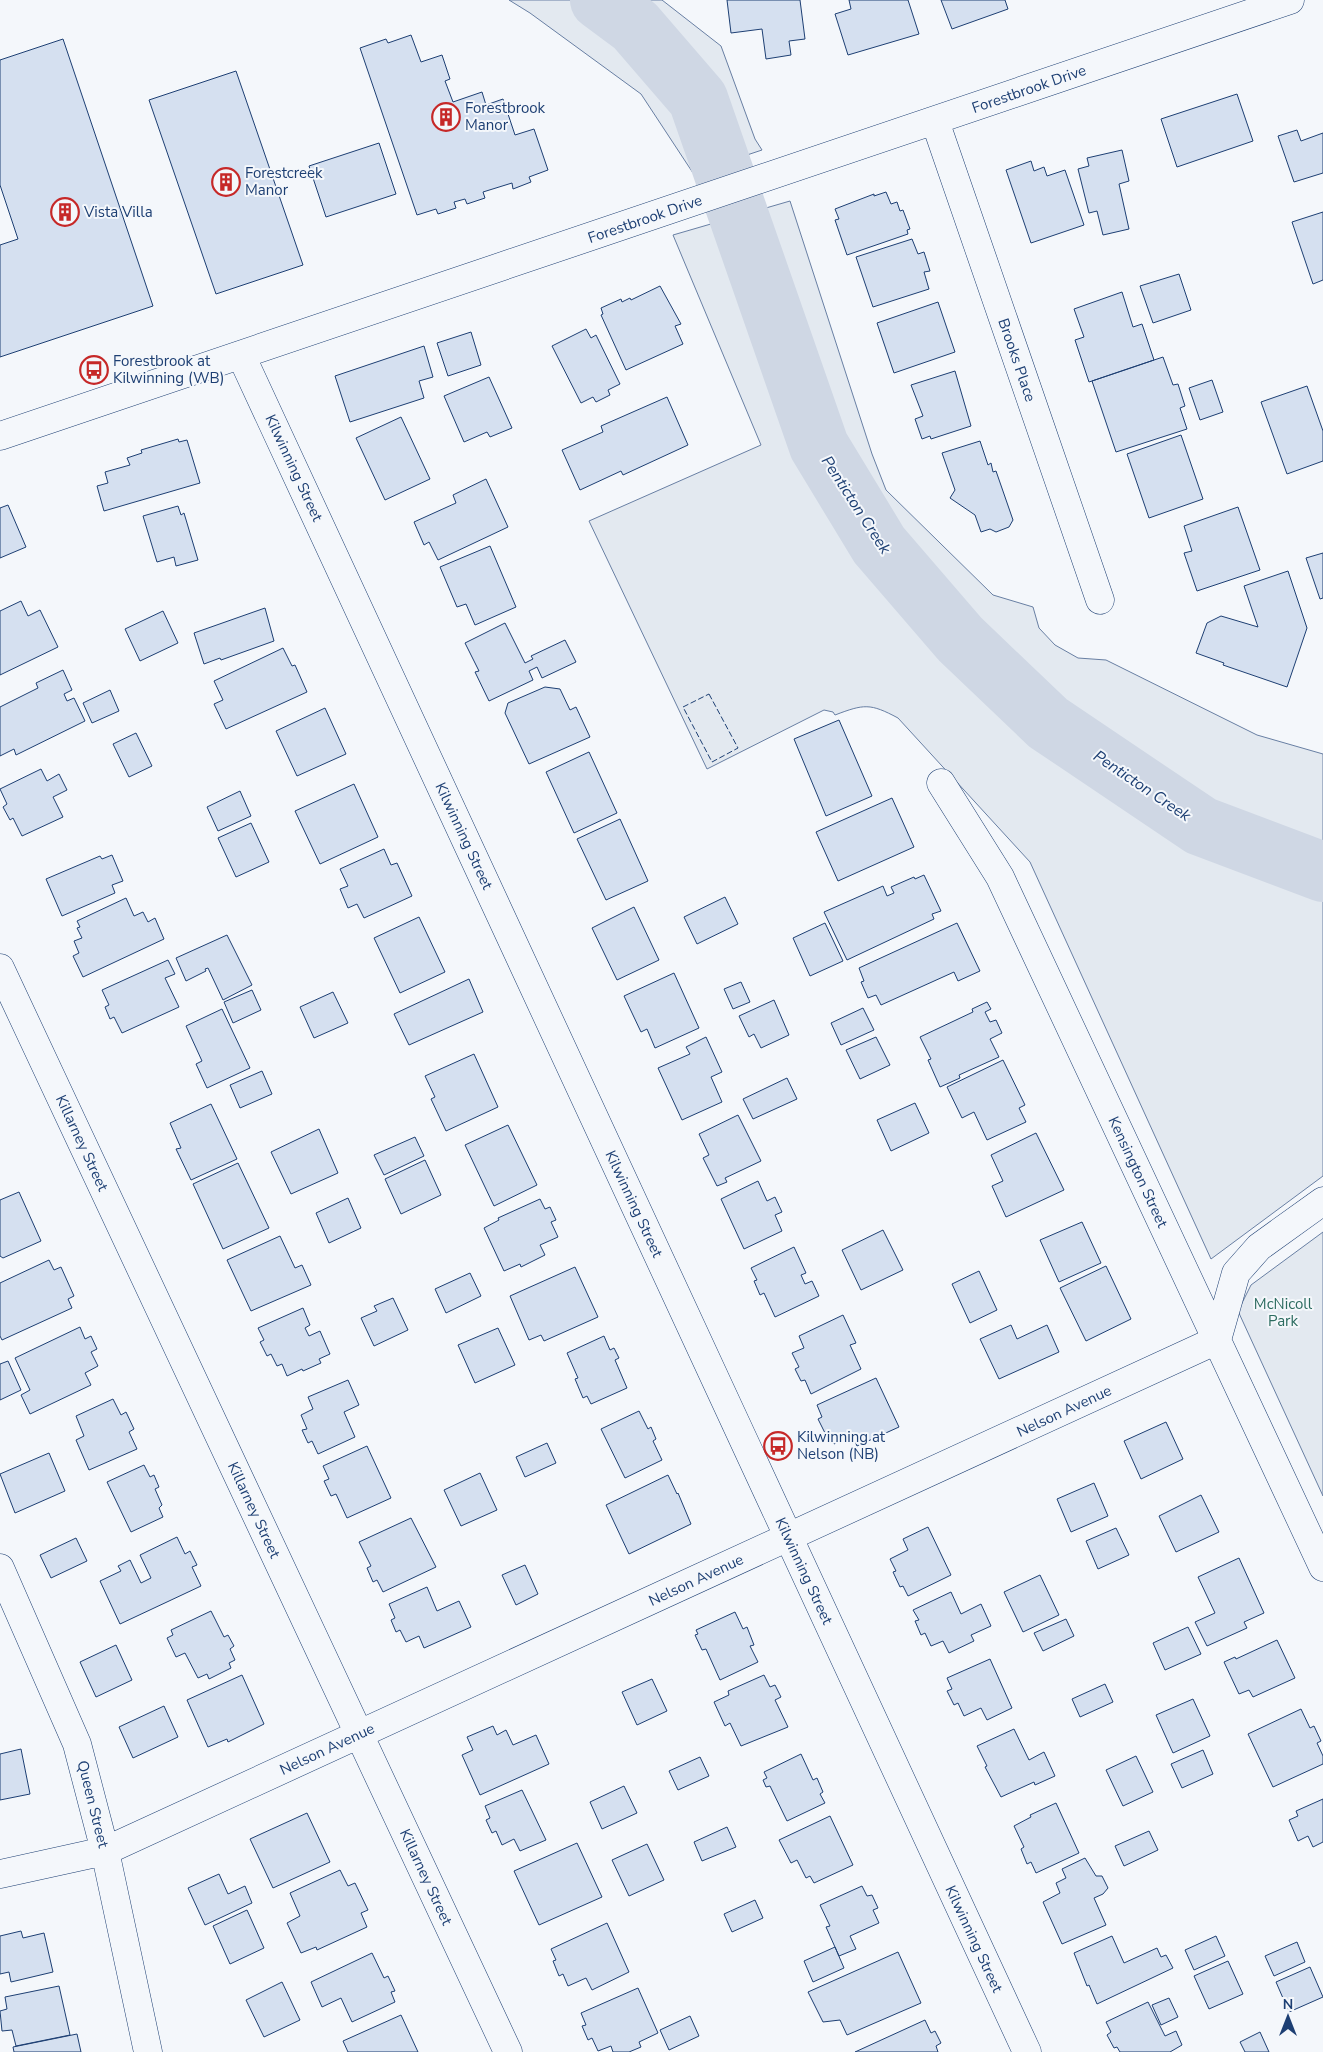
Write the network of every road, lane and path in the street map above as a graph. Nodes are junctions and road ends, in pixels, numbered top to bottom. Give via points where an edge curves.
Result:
1 (1290, 0) edge
2 (935, 121) junction
3 (241, 355) junction
4 (0, 436) edge
5 (1100, 600) dead end
6 (941, 783) dead end
7 (0, 968) edge
8 (1323, 1201) edge
9 (1217, 1340) junction
10 (788, 1537) junction
11 (1323, 1567) edge
12 (0, 1568) edge
13 (359, 1734) junction
14 (105, 1851) junction
15 (0, 1874) edge
16 (148, 2052) edge
17 (508, 2052) edge
18 (1027, 2052) edge

1 - 2 street, Forestbrook Drive
2 - 3 street, Forestbrook Drive
2 - 5 street, Brooks Place
3 - 4 street, Forestbrook Drive
3 - 10 street, Kilwinning Street
6 - 9 street, Kensington Street via 1000,877
7 - 13 street, Killarney Street
8 - 9 street via 1259,1246 1236,1273
9 - 10 street, Nelson Avenue
9 - 11 street, Kensington Street
10 - 13 street, Nelson Avenue
10 - 18 street, Kilwinning Street
12 - 14 street, Queen Street via 78,1744
13 - 14 street, Nelson Avenue
13 - 17 street, Killarney Street
14 - 15 street, Nelson Avenue
14 - 16 street, Queen Street

